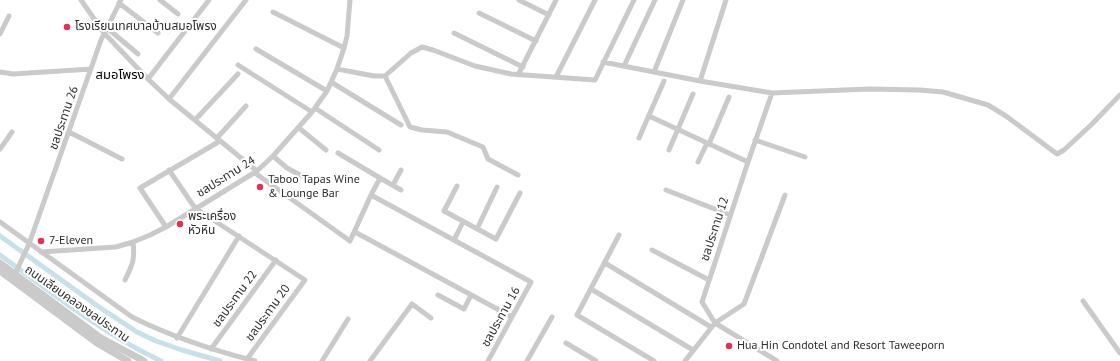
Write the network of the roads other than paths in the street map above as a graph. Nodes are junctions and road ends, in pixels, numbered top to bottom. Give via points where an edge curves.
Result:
1 (160, 0) edge
2 (209, 0) edge
3 (246, 0) edge
4 (350, 0) edge
5 (519, 0) edge
6 (556, 0) edge
7 (595, 0) edge
8 (634, 0) edge
9 (655, 0) edge
10 (683, 0) edge
11 (726, 0) edge
12 (84, 1) edge
13 (120, 2) edge
14 (273, 12) dead end
15 (479, 13) dead end
16 (178, 14) dead end
17 (549, 15) junction
18 (9, 16) dead end
19 (106, 30) junction
20 (158, 33) dead end
21 (454, 33) dead end
22 (0, 34) edge
23 (536, 41) junction
24 (344, 48) junction
25 (256, 49) dead end
26 (138, 54) dead end
27 (603, 62) junction
28 (238, 65) dead end
29 (624, 66) junction
30 (523, 67) junction
31 (91, 69) junction
32 (337, 69) junction
33 (0, 72) edge
34 (654, 72) junction
35 (238, 74) dead end
36 (518, 75) junction
37 (385, 76) junction
38 (556, 77) junction
39 (148, 79) junction
40 (664, 81) dead end
41 (700, 81) junction
42 (331, 82) junction
43 (327, 91) junction
44 (772, 93) junction
45 (693, 94) dead end
46 (1120, 95) edge
47 (729, 97) dead end
48 (169, 99) junction
49 (246, 106) dead end
50 (314, 110) junction
51 (649, 116) junction
52 (195, 120) junction
53 (402, 125) dead end
54 (299, 128) junction
55 (678, 130) junction
56 (12, 132) dead end
57 (69, 132) junction
58 (639, 138) dead end
59 (219, 140) junction
60 (755, 140) junction
61 (708, 143) junction
62 (0, 149) edge
63 (326, 150) dead end
64 (379, 150) dead end
65 (669, 150) dead end
66 (338, 153) dead end
67 (273, 156) junction
68 (805, 157) dead end
69 (122, 159) dead end
70 (698, 162) dead end
71 (748, 162) junction
72 (169, 170) junction
73 (400, 170) dead end
74 (256, 172) junction
75 (518, 175) dead end
76 (302, 176) dead end
77 (380, 178) junction
78 (393, 185) junction
79 (457, 186) dead end
80 (497, 187) dead end
81 (401, 190) dead end
82 (666, 190) dead end
83 (520, 194) dead end
84 (371, 195) junction
85 (785, 195) dead end
86 (195, 208) junction
87 (730, 215) junction
88 (0, 222) edge
89 (463, 222) junction
90 (166, 227) junction
91 (477, 229) junction
92 (355, 232) junction
93 (619, 235) dead end
94 (239, 236) junction
95 (454, 240) junction
96 (133, 242) junction
97 (30, 244) junction
98 (652, 250) dead end
99 (41, 252) junction
100 (276, 260) junction
101 (0, 262) edge
102 (605, 263) junction
103 (0, 271) edge
104 (14, 277) junction
105 (125, 280) dead end
106 (709, 280) junction
107 (591, 289) junction
108 (438, 295) dead end
109 (471, 295) junction
110 (1083, 301) dead end
111 (512, 317) junction
112 (552, 317) dead end
113 (431, 318) dead end
114 (348, 319) dead end
115 (713, 325) junction
116 (177, 338) junction
117 (566, 342) dead end
118 (211, 349) junction
119 (693, 350) junction
120 (1120, 353) edge
121 (246, 359) junction
122 (128, 361) edge
123 (144, 361) edge
124 (255, 361) edge
125 (322, 361) edge
126 (370, 361) edge
127 (488, 361) edge
128 (527, 361) edge
129 (596, 361) edge
130 (654, 361) edge
131 (685, 361) edge
132 (778, 361) edge

1 - 16 street
2 - 39 street
3 - 48 street
4 - 24 street, ชลประทาน 24
5 - 17 street
6 - 17 street
7 - 38 street
8 - 27 street
9 - 29 street
10 - 34 street
11 - 41 street
12 - 19 street
13 - 19 street, ชลประทาน 26
13 - 20 street
14 - 24 street
15 - 23 street
17 - 23 street
18 - 22 street
19 - 26 street
19 - 31 street, ชลประทาน 26
19 - 39 street
21 - 30 street
23 - 30 street
24 - 32 street, ชลประทาน 24
25 - 43 street
27 - 29 street
27 - 38 street via 594,80
28 - 50 street
29 - 34 street
30 - 36 street
31 - 33 street via 13,74
31 - 57 street, ชลประทาน 26
32 - 37 street
32 - 42 street, ชลประทาน 24
34 - 41 street
35 - 52 street
36 - 37 street via 475,66 422,47 411,53
36 - 38 street
37 - 75 street via 410,127 447,132 483,147 488,159
39 - 48 street
40 - 51 street
41 - 44 street
42 - 43 street, ชลประทาน 24
42 - 53 street
43 - 50 street, ชลประทาน 24
44 - 46 street via 869,88 943,92 988,105 1057,154 1092,124
44 - 60 street, ชลประทาน 12
45 - 55 street
47 - 61 street
48 - 52 street
49 - 59 street
50 - 54 street, ชลประทาน 24
50 - 64 street
51 - 55 street
51 - 58 street
52 - 59 street
54 - 63 street
54 - 67 street, ชลประทาน 24
55 - 61 street
55 - 65 street
56 - 62 street
57 - 69 street
57 - 97 street, ชลประทาน 26
59 - 72 street
59 - 74 street
60 - 68 street
60 - 71 street, ชลประทาน 12
61 - 70 street
61 - 71 street
66 - 77 street
67 - 74 street, ชลประทาน 24
67 - 76 street
71 - 87 street, ชลประทาน 12
72 - 86 street
72 - 90 street via 140,188
73 - 78 street
74 - 86 street, ชลประทาน 24
74 - 92 street via 350,241
77 - 78 street
77 - 84 street
78 - 81 street
79 - 89 street via 444,211
80 - 91 street
82 - 87 street
83 - 91 street via 496,240
84 - 92 street
84 - 95 street
85 - 115 street via 744,304
86 - 90 street, ชลประทาน 24
86 - 94 street
87 - 106 street, ชลประทาน 12
88 - 97 street
89 - 91 street
89 - 95 street
90 - 96 street, ชลประทาน 24
92 - 109 street
93 - 102 street
94 - 100 street
94 - 116 street
95 - 111 street, ชลประทาน 16 via 531,282
96 - 99 street, ชลประทาน 24 via 116,247
96 - 105 street via 133,264
97 - 99 street
97 - 104 street, ชลประทาน 26
98 - 106 street
99 - 116 street via 132,317
100 - 118 street, ชลประทาน 22
100 - 121 street, ชลประทาน 20 via 305,280
101 - 104 street, ถนนเลียบคลองชลประทาน
102 - 107 street
102 - 115 street
103 - 104 street, ถนนเลียบคลองชลประทาน
104 - 122 street, ถนนเลียบคลองชลประทาน via 97,343
104 - 123 street, ถนนเลียบคลองชลประทาน via 101,338
106 - 115 street, ชลประทาน 12 via 702,302
107 - 119 street
107 - 130 street via 576,315
108 - 109 street via 464,309
109 - 111 street
110 - 120 street
111 - 127 street, ชลประทาน 16
112 - 128 street
113 - 126 street via 412,304
114 - 125 street
115 - 119 street
115 - 132 street
116 - 118 street
117 - 129 street
118 - 121 street
119 - 131 street
121 - 124 street

